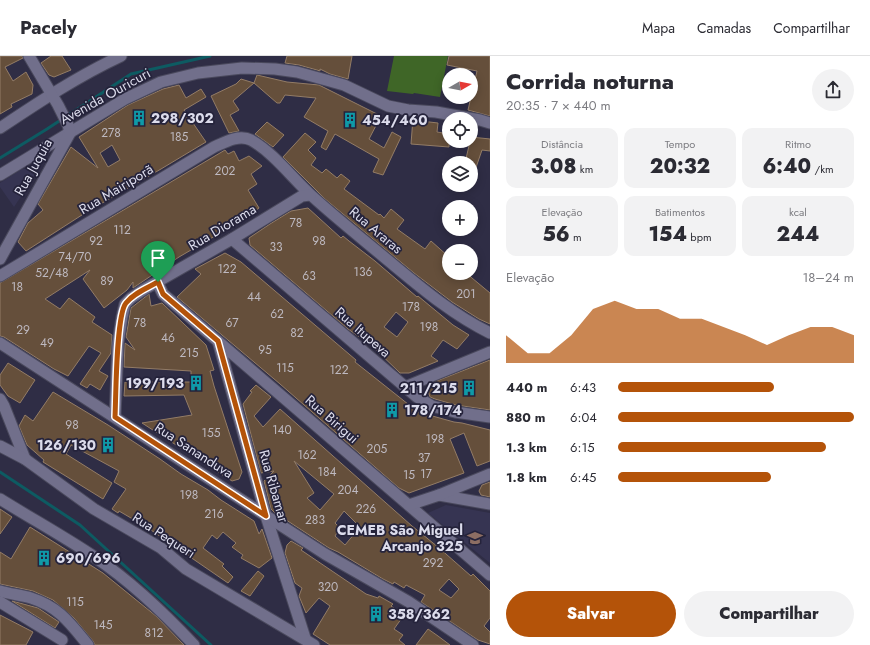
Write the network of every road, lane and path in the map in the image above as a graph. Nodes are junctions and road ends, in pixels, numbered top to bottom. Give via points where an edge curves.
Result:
1 (29, 56) edge
2 (121, 56) edge
3 (51, 94) junction
4 (490, 123) edge
5 (0, 128) edge
6 (69, 129) junction
7 (250, 140) joint
8 (0, 175) edge
9 (310, 195) junction
10 (232, 239) junction
11 (0, 259) edge
12 (0, 276) edge
13 (158, 282) junction
14 (490, 333) edge
15 (218, 341) junction
16 (0, 343) edge
17 (490, 352) edge
18 (405, 387) junction
19 (0, 399) edge
20 (115, 417) junction
21 (490, 417) edge
22 (0, 446) edge
23 (25, 459) junction
24 (490, 474) edge
25 (439, 495) junction
26 (0, 499) edge
27 (490, 504) edge
28 (409, 505) junction
29 (266, 516) junction
30 (490, 575) edge
31 (0, 591) edge
32 (0, 602) edge
33 (305, 638) junction
34 (62, 640) dead end
35 (88, 645) edge
36 (194, 645) edge
37 (314, 645) edge
38 (473, 645) edge

1 - 3 street
2 - 3 street
3 - 5 street
3 - 6 street
4 - 6 street, Avenida Ouricuri via 388,106 344,85 297,72 242,68 198,72 161,82
6 - 8 street, Avenida Ouricuri
6 - 11 street, Rua Juquia
7 - 9 street, Rua Araras via 274,158
7 - 12 street, Rua Mairiporã via 230,139 214,147
9 - 10 street, Rua Diorama via 302,196
9 - 14 street, Rua Araras via 445,306 471,324
10 - 13 street, Rua Diorama
10 - 18 street, Rua Itupeva
13 - 15 street, Rua Birigui via 163,294
13 - 20 street, Rua Diorama via 125,304 118,343
15 - 28 street, Rua Birigui
15 - 29 street, Rua Ribamar
16 - 20 street, Rua Sananduva
17 - 18 street
18 - 21 street, Rua Itupeva via 432,406
19 - 23 street
20 - 29 street, Rua Sananduva
22 - 23 street, Rua Pequeri
23 - 33 street, Rua Pequeri via 94,509 161,548 186,569
24 - 25 street
25 - 27 street
25 - 28 street
26 - 36 street via 102,562 165,614
28 - 30 street, Rua Birigui
29 - 33 street, Rua Ribamar
29 - 38 street, Rua Sananduva via 325,554 409,602
31 - 35 street via 48,605 72,625
32 - 34 street
33 - 37 street, Rua Pequeri

